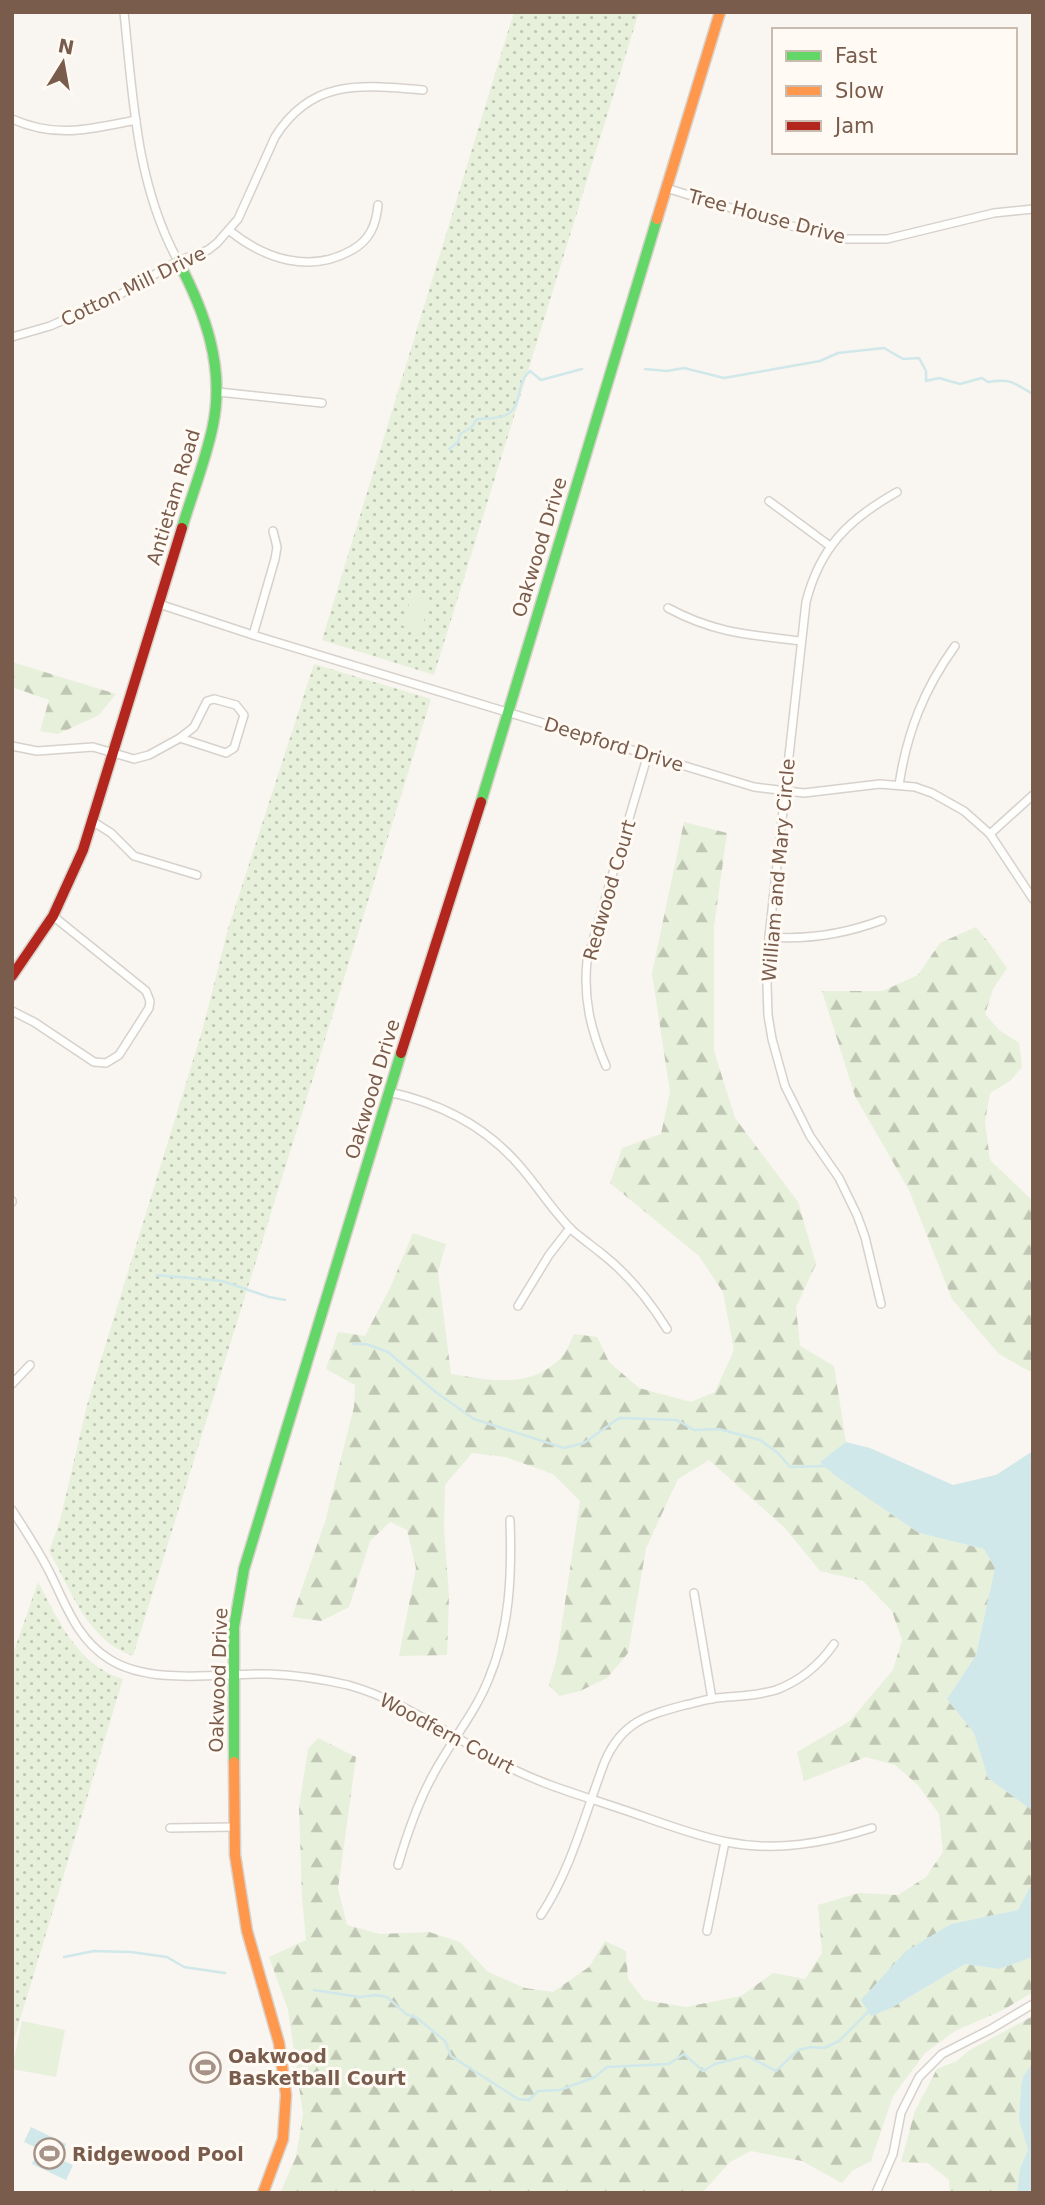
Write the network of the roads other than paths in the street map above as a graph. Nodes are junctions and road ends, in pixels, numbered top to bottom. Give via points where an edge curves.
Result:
1 (124, 12) edge
2 (720, 12) edge
3 (423, 90) dead end
4 (12, 119) edge
5 (136, 120) junction
6 (666, 188) junction
7 (378, 205) dead end
8 (1033, 209) edge
9 (230, 231) junction
10 (178, 261) junction
11 (12, 337) edge
12 (218, 392) junction
13 (322, 403) dead end
14 (897, 492) dead end
15 (769, 501) dead end
16 (273, 531) dead end
17 (830, 545) junction
18 (159, 604) junction
19 (668, 608) dead end
20 (253, 635) junction
21 (801, 641) junction
22 (956, 646) dead end
23 (508, 711) junction
24 (180, 738) junction
25 (12, 746) edge
26 (113, 753) junction
27 (648, 754) junction
28 (899, 785) junction
29 (784, 792) junction
30 (1033, 795) edge
31 (92, 821) junction
32 (990, 834) junction
33 (197, 875) dead end
34 (1033, 899) edge
35 (53, 916) junction
36 (882, 920) dead end
37 (769, 937) junction
38 (12, 976) edge
39 (12, 1011) edge
40 (606, 1066) dead end
41 (389, 1092) junction
42 (570, 1228) junction
43 (881, 1304) dead end
44 (519, 1306) dead end
45 (667, 1329) dead end
46 (30, 1364) dead end
47 (12, 1384) edge
48 (12, 1510) edge
49 (510, 1520) dead end
50 (694, 1593) dead end
51 (834, 1644) dead end
52 (233, 1674) junction
53 (712, 1699) junction
54 (457, 1737) junction
55 (591, 1799) junction
56 (234, 1827) junction
57 (170, 1828) dead end
58 (872, 1828) dead end
59 (725, 1842) junction
60 (398, 1865) dead end
61 (541, 1915) dead end
62 (707, 1931) dead end
63 (1033, 2004) edge
64 (263, 2193) edge
65 (876, 2193) edge

1 - 5 street, Antietam Road
2 - 6 street, Oakwood Drive
3 - 9 street, Cotton Mill Drive via 349,87 302,105 275,137
4 - 5 street via 58,132
5 - 10 street, Antietam Road via 149,191
6 - 8 street, Tree House Drive via 846,239 887,239 994,213
6 - 23 street, Oakwood Drive
7 - 9 street via 377,220 365,241 344,255 317,262 270,256
9 - 10 street, Cotton Mill Drive via 208,250
10 - 11 street, Cotton Mill Drive via 112,299
10 - 12 street, Antietam Road via 205,316
12 - 13 street
12 - 18 street, Antietam Road via 213,427
14 - 17 street, William and Mary Circle via 857,518
15 - 17 street
16 - 20 street via 275,559
17 - 21 street, William and Mary Circle via 810,585
18 - 20 street, Deepford Drive
18 - 26 street, Antietam Road
19 - 21 street via 729,633
20 - 23 street, Deepford Drive
21 - 29 street, William and Mary Circle
22 - 28 street via 916,714
23 - 27 street, Deepford Drive
23 - 41 street, Oakwood Drive
24 - 24 street via 226,753 234,748 243,711 236,705 209,700 194,727
24 - 26 street via 142,758
25 - 26 street via 37,751 93,747
26 - 31 street, Antietam Road
27 - 29 street, Deepford Drive
27 - 40 street, Redwood Court via 587,961 588,1013
28 - 29 street, Deepford Drive
28 - 32 street, Deepford Drive via 949,801
29 - 37 street, William and Mary Circle
30 - 32 street
31 - 33 street via 134,856
31 - 35 street, Antietam Road
32 - 34 street, Deepford Drive
35 - 38 street, Antietam Road
35 - 39 street via 146,991 149,1008 119,1055 106,1063 94,1062
36 - 37 street via 812,938
37 - 43 street, William and Mary Circle via 768,1014 778,1062 795,1108 858,1215
41 - 42 street via 451,1112 492,1139
41 - 52 street, Oakwood Drive via 244,1569 234,1627
42 - 44 street
42 - 45 street via 623,1271
46 - 47 street
48 - 52 street, Woodfern Court via 68,1613 107,1658 149,1674
49 - 54 street via 505,1628 486,1686
50 - 53 street
51 - 53 street via 806,1674 778,1689
52 - 54 street, Woodfern Court via 304,1677 348,1686 404,1707
52 - 56 street, Oakwood Drive
53 - 55 street via 654,1713 629,1727 612,1745
54 - 55 street, Woodfern Court via 510,1768
54 - 60 street via 420,1800
55 - 59 street, Woodfern Court
55 - 61 street via 569,1863
56 - 57 street
56 - 64 street, Oakwood Drive via 247,1931 279,2043 285,2085 283,2139
58 - 59 street, Woodfern Court via 796,1845
59 - 62 street
63 - 65 street via 942,2054 919,2077 901,2113 893,2154

